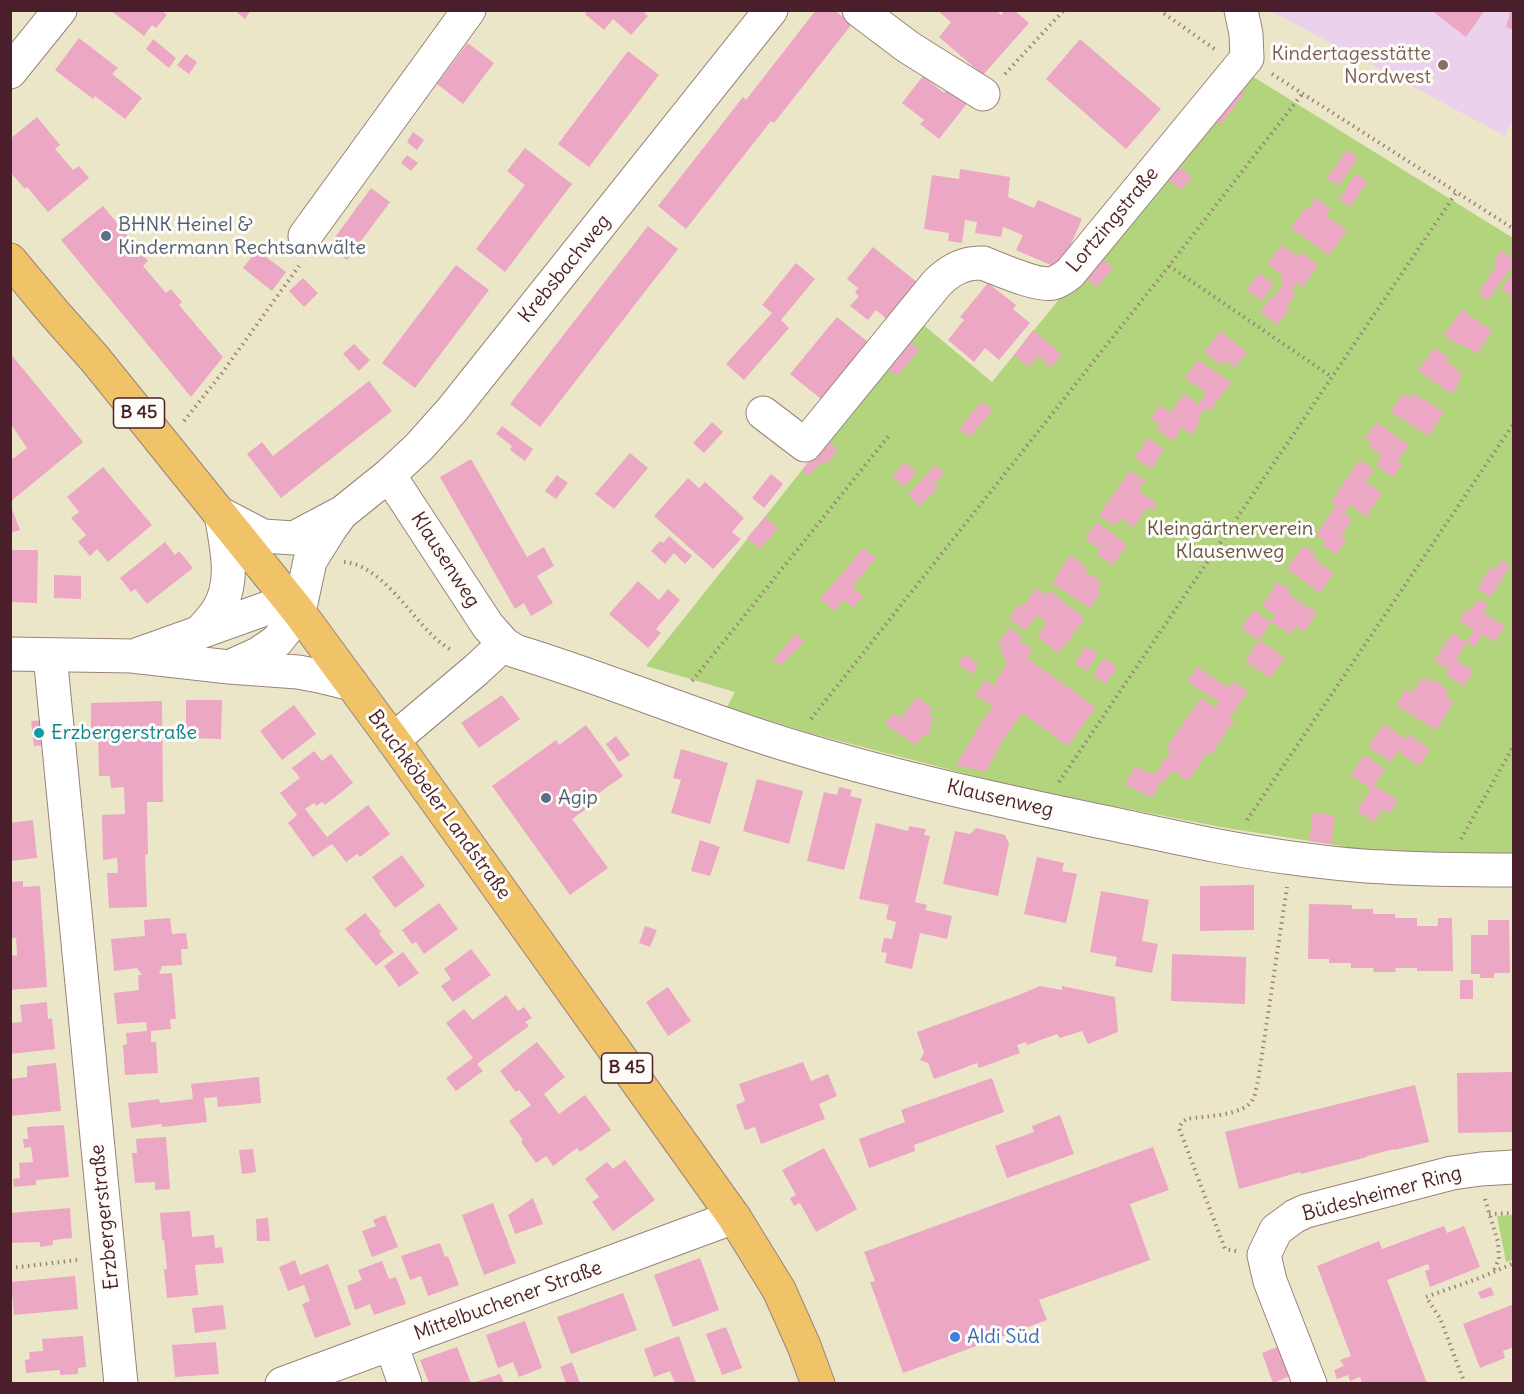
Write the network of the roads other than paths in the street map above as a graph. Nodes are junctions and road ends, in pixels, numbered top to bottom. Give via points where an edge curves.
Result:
1 (60, 10) edge
2 (469, 10) edge
3 (771, 10) edge
4 (859, 10) edge
5 (1241, 10) edge
6 (10, 72) edge
7 (991, 87) road end
8 (305, 236) road end
9 (10, 260) edge
10 (764, 413) dead end
11 (389, 475) junction
12 (343, 512) junction
13 (221, 514) junction
14 (299, 612) junction
15 (200, 632) junction
16 (504, 644) junction
17 (10, 654) edge
18 (50, 656) junction
19 (132, 656) junction
20 (229, 667) junction
21 (352, 684) junction
22 (393, 740) junction
23 (1514, 870) edge
24 (1514, 1167) edge
25 (734, 1217) junction
26 (391, 1344) junction
27 (121, 1383) edge
28 (282, 1383) edge
29 (405, 1383) edge
30 (818, 1383) edge
31 (1310, 1383) edge

1 - 6 street
2 - 8 street
3 - 11 street, Krebsbachweg via 452,410
4 - 7 street via 908,47
5 - 10 street, Lortzingstraße via 1247,58 1063,279 1047,284 1036,282 975,262 948,272 805,445
9 - 13 main road, Bruchköbeler Landstraße / B 45
11 - 12 street, Krebsbachweg
11 - 16 street, Klausenweg via 488,626
12 - 13 street, Krebsbachweg via 294,538 263,536
12 - 14 street, Krebsbachweg via 310,561
13 - 14 main road, Bruchköbeler Landstraße / B 45
13 - 15 street via 229,577 218,609
14 - 15 street via 276,605
14 - 20 street via 277,641
14 - 21 main road, Bruchköbeler Landstraße / B 45
15 - 19 street
16 - 22 street
16 - 23 street, Klausenweg via 514,651 790,746 967,793 1291,858 1382,867
17 - 18 street
18 - 19 street
18 - 27 street, Erzbergerstraße
19 - 20 street
20 - 21 street via 298,672
21 - 22 main road, Bruchköbeler Landstraße / B 45
22 - 25 main road, Bruchköbeler Landstraße / B 45
24 - 31 street, Büdesheimer Ring via 1452,1173 1306,1211 1276,1230 1264,1256
25 - 26 street, Mittelbuchener Straße
25 - 30 main road, Bruchköbeler Landstraße / B 45 via 779,1290
26 - 28 street, Mittelbuchener Straße
26 - 29 street

